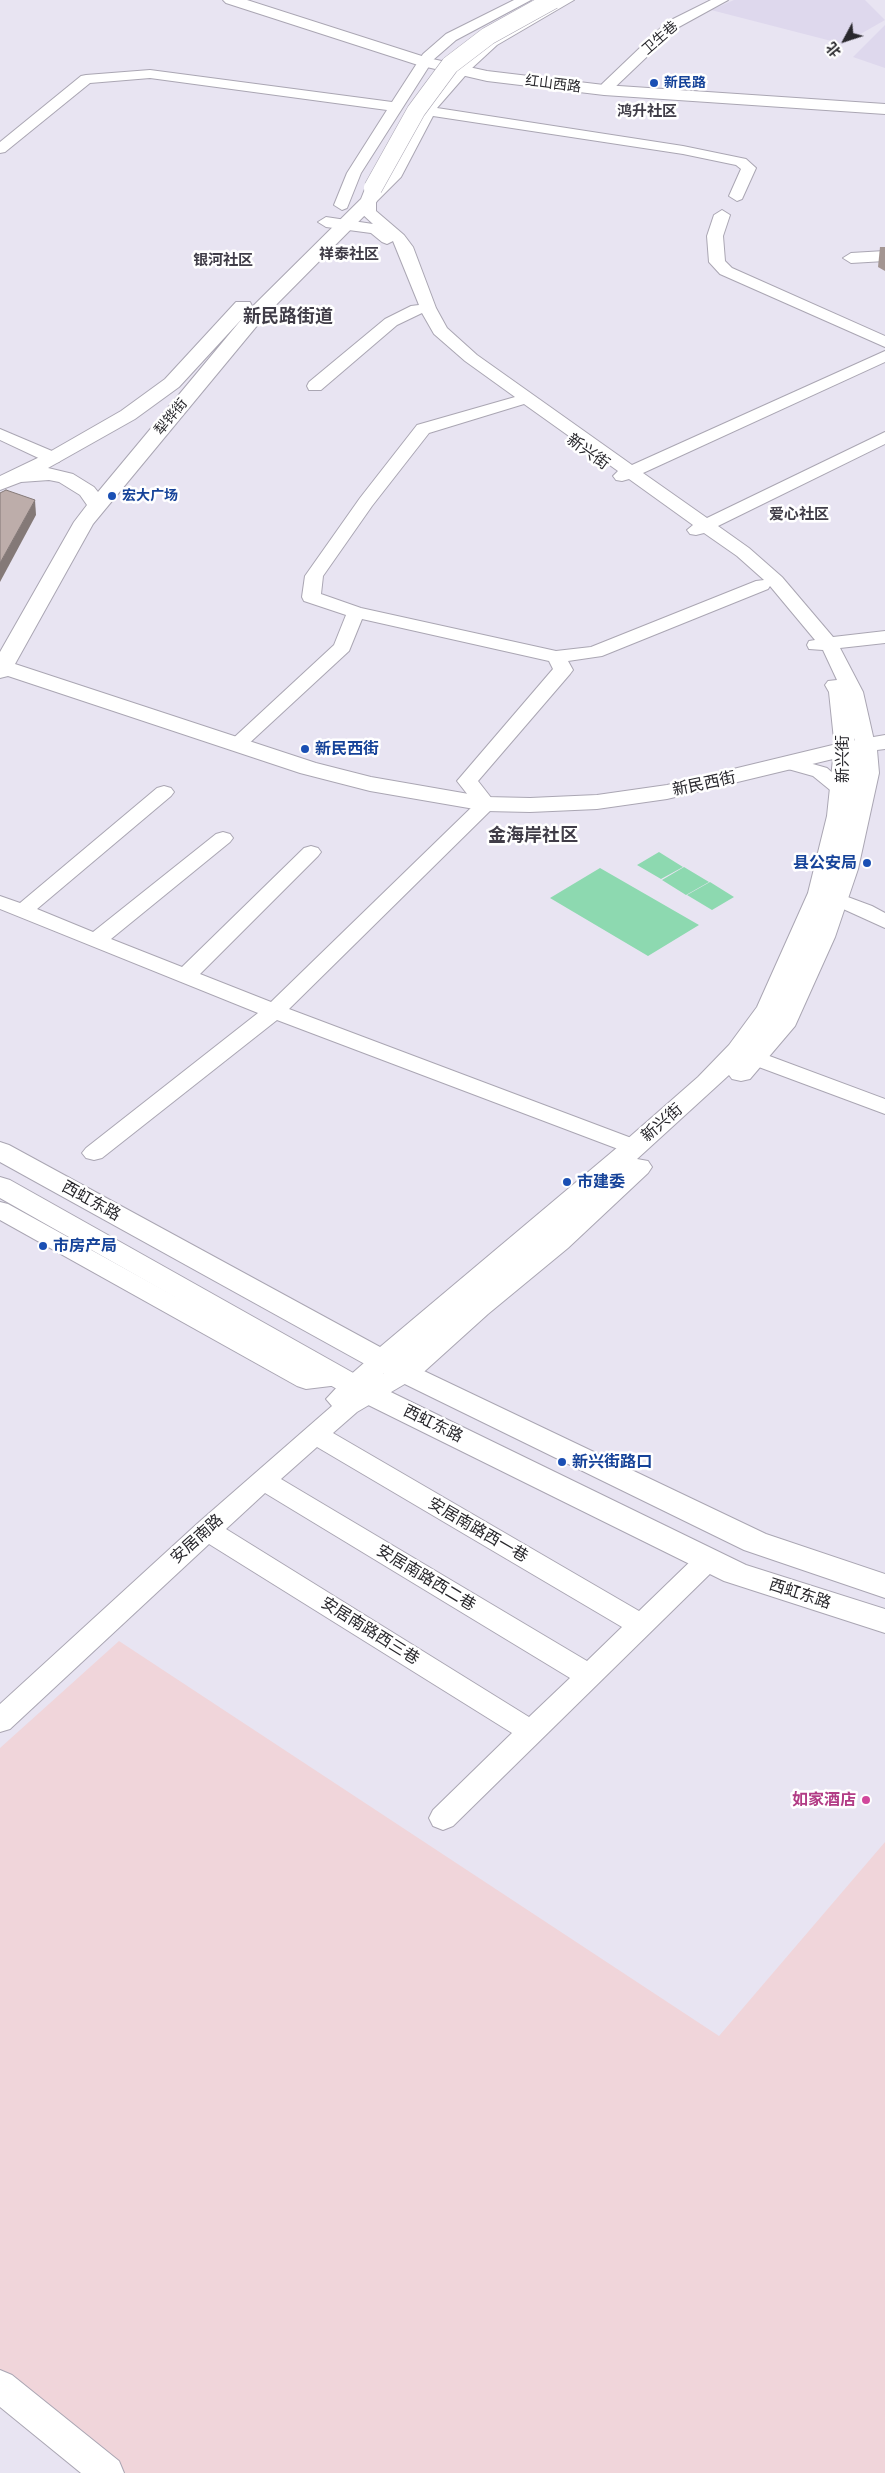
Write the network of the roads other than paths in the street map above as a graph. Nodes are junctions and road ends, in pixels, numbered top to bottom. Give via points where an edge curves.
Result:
1 (231, 0) edge
2 (248, 0) edge
3 (524, 0) edge
4 (539, 0) edge
5 (553, 0) edge
6 (567, 0) edge
7 (721, 0) edge
8 (426, 59) junction
9 (464, 69) junction
10 (607, 87) junction
11 (396, 107) junction
12 (885, 107) edge
13 (428, 111) junction
14 (0, 149) edge
15 (368, 191) junction
16 (737, 196) dead end
17 (342, 205) junction
18 (722, 215) dead end
19 (326, 222) junction
20 (346, 225) junction
21 (885, 256) edge
22 (850, 258) dead end
23 (417, 309) junction
24 (885, 342) edge
25 (885, 356) edge
26 (315, 386) dead end
27 (518, 401) junction
28 (0, 434) edge
29 (885, 437) edge
30 (53, 458) junction
31 (626, 474) junction
32 (6, 481) edge
33 (98, 505) junction
34 (701, 527) junction
35 (762, 586) junction
36 (356, 612) junction
37 (885, 638) edge
38 (822, 644) junction
39 (556, 657) junction
40 (3, 666) edge
41 (240, 741) junction
42 (865, 741) edge
43 (788, 763) junction
44 (842, 790) junction
45 (164, 792) dead end
46 (481, 798) junction
47 (223, 838) dead end
48 (311, 852) dead end
49 (836, 900) junction
50 (0, 902) edge
51 (23, 912) junction
52 (885, 922) edge
53 (96, 940) junction
54 (185, 976) junction
55 (274, 1011) junction
56 (756, 1058) junction
57 (885, 1107) edge
58 (634, 1148) junction
59 (0, 1151) edge
60 (94, 1154) dead end
61 (0, 1186) edge
62 (0, 1210) edge
63 (394, 1366) junction
64 (353, 1385) junction
65 (316, 1435) junction
66 (262, 1480) junction
67 (207, 1530) junction
68 (708, 1560) junction
69 (885, 1586) edge
70 (885, 1621) edge
71 (641, 1625) junction
72 (589, 1676) junction
73 (0, 1699) edge
74 (0, 1721) edge
75 (532, 1732) junction
76 (444, 1818) dead end
77 (0, 2386) edge
78 (107, 2473) edge

1 - 8 main road, 红山西路
2 - 8 main road, 红山西路
3 - 8 street via 451,38
4 - 15 main road via 476,35 421,82
5 - 15 main road, bridge via 488,36 450,65 421,104
6 - 9 street via 492,42
7 - 10 street, 卫生巷 via 672,25
8 - 9 main road, 红山西路
8 - 11 street
9 - 10 main road, 红山西路
9 - 12 main road, 红山西路 via 604,90
9 - 13 street
10 - 12 main road, 红山西路 via 824,99
11 - 14 street via 150,74 86,79
11 - 17 street via 354,173
13 - 15 street via 394,177
13 - 16 street via 683,150 741,162 749,168
15 - 17 main road, 犁铧街
15 - 20 main road, 犁铧街
15 - 31 street, 新兴街 via 368,212 405,247 440,331 470,358
17 - 19 main road, 犁铧街
18 - 24 street via 715,236 718,262 726,272
19 - 20 street, 新兴街
19 - 30 main road, 犁铧街 via 213,336 172,383 128,415
20 - 23 street, 新兴街 via 370,228 386,238 397,256
20 - 33 main road, 犁铧街 via 258,312
21 - 22 street
23 - 26 street via 392,322
23 - 27 street, 新兴街 via 430,334
25 - 31 street
27 - 31 street, 新兴街
27 - 36 street via 423,429 366,502 314,576 311,597
28 - 30 street
29 - 34 street
30 - 32 main road, 犁铧街
31 - 34 street, 新兴街
32 - 33 main road via 49,474 66,478 87,492
33 - 40 main road, 犁铧街 via 84,522
34 - 35 street, 新兴街
34 - 38 street, 新兴街 via 743,552 776,581
35 - 38 street, 新兴街
35 - 39 street via 595,652
36 - 39 street
36 - 41 street via 342,647
37 - 38 street
38 - 42 street, 新兴街 via 853,692
39 - 46 street via 563,670 467,781
40 - 41 main road, 新民西街
41 - 46 main road, 新民西街 via 308,768 370,784
42 - 43 main road, 新民西街
42 - 44 main road, 新兴街
42 - 46 main road, 新民西街 via 655,783
42 - 49 main road, 新兴街 via 867,774
43 - 44 street via 820,772
43 - 46 main road, 新民西街 via 703,785 597,802 530,805
44 - 58 main road, 新兴街 via 820,893 769,1008 738,1051
45 - 51 street
46 - 55 street
47 - 53 street
48 - 54 street
49 - 52 street via 865,910
49 - 56 main road, 新兴街 via 786,1020
50 - 51 street
51 - 53 street
53 - 54 street
54 - 55 street
55 - 58 street
55 - 60 street
56 - 57 street
56 - 63 main road, 新兴街 via 714,1101 558,1241 478,1306
58 - 63 main road, 新兴街
59 - 63 main road, 西虹东路
61 - 64 main road, 西虹东路
62 - 64 street via 306,1380
63 - 64 street, 安居南路
63 - 69 main road, 西虹东路 via 755,1542
64 - 65 street, 安居南路 via 348,1406
64 - 68 main road, 西虹东路
64 - 73 street, 安居南路
65 - 66 street, 安居南路
65 - 71 street, 安居南路西一巷
66 - 67 street, 安居南路
66 - 72 street, 安居南路西二巷
67 - 74 street, 安居南路
67 - 75 street, 安居南路西三巷
68 - 70 main road, 西虹东路 via 736,1573
68 - 71 street
71 - 72 street
72 - 75 street
75 - 76 street
77 - 78 street

